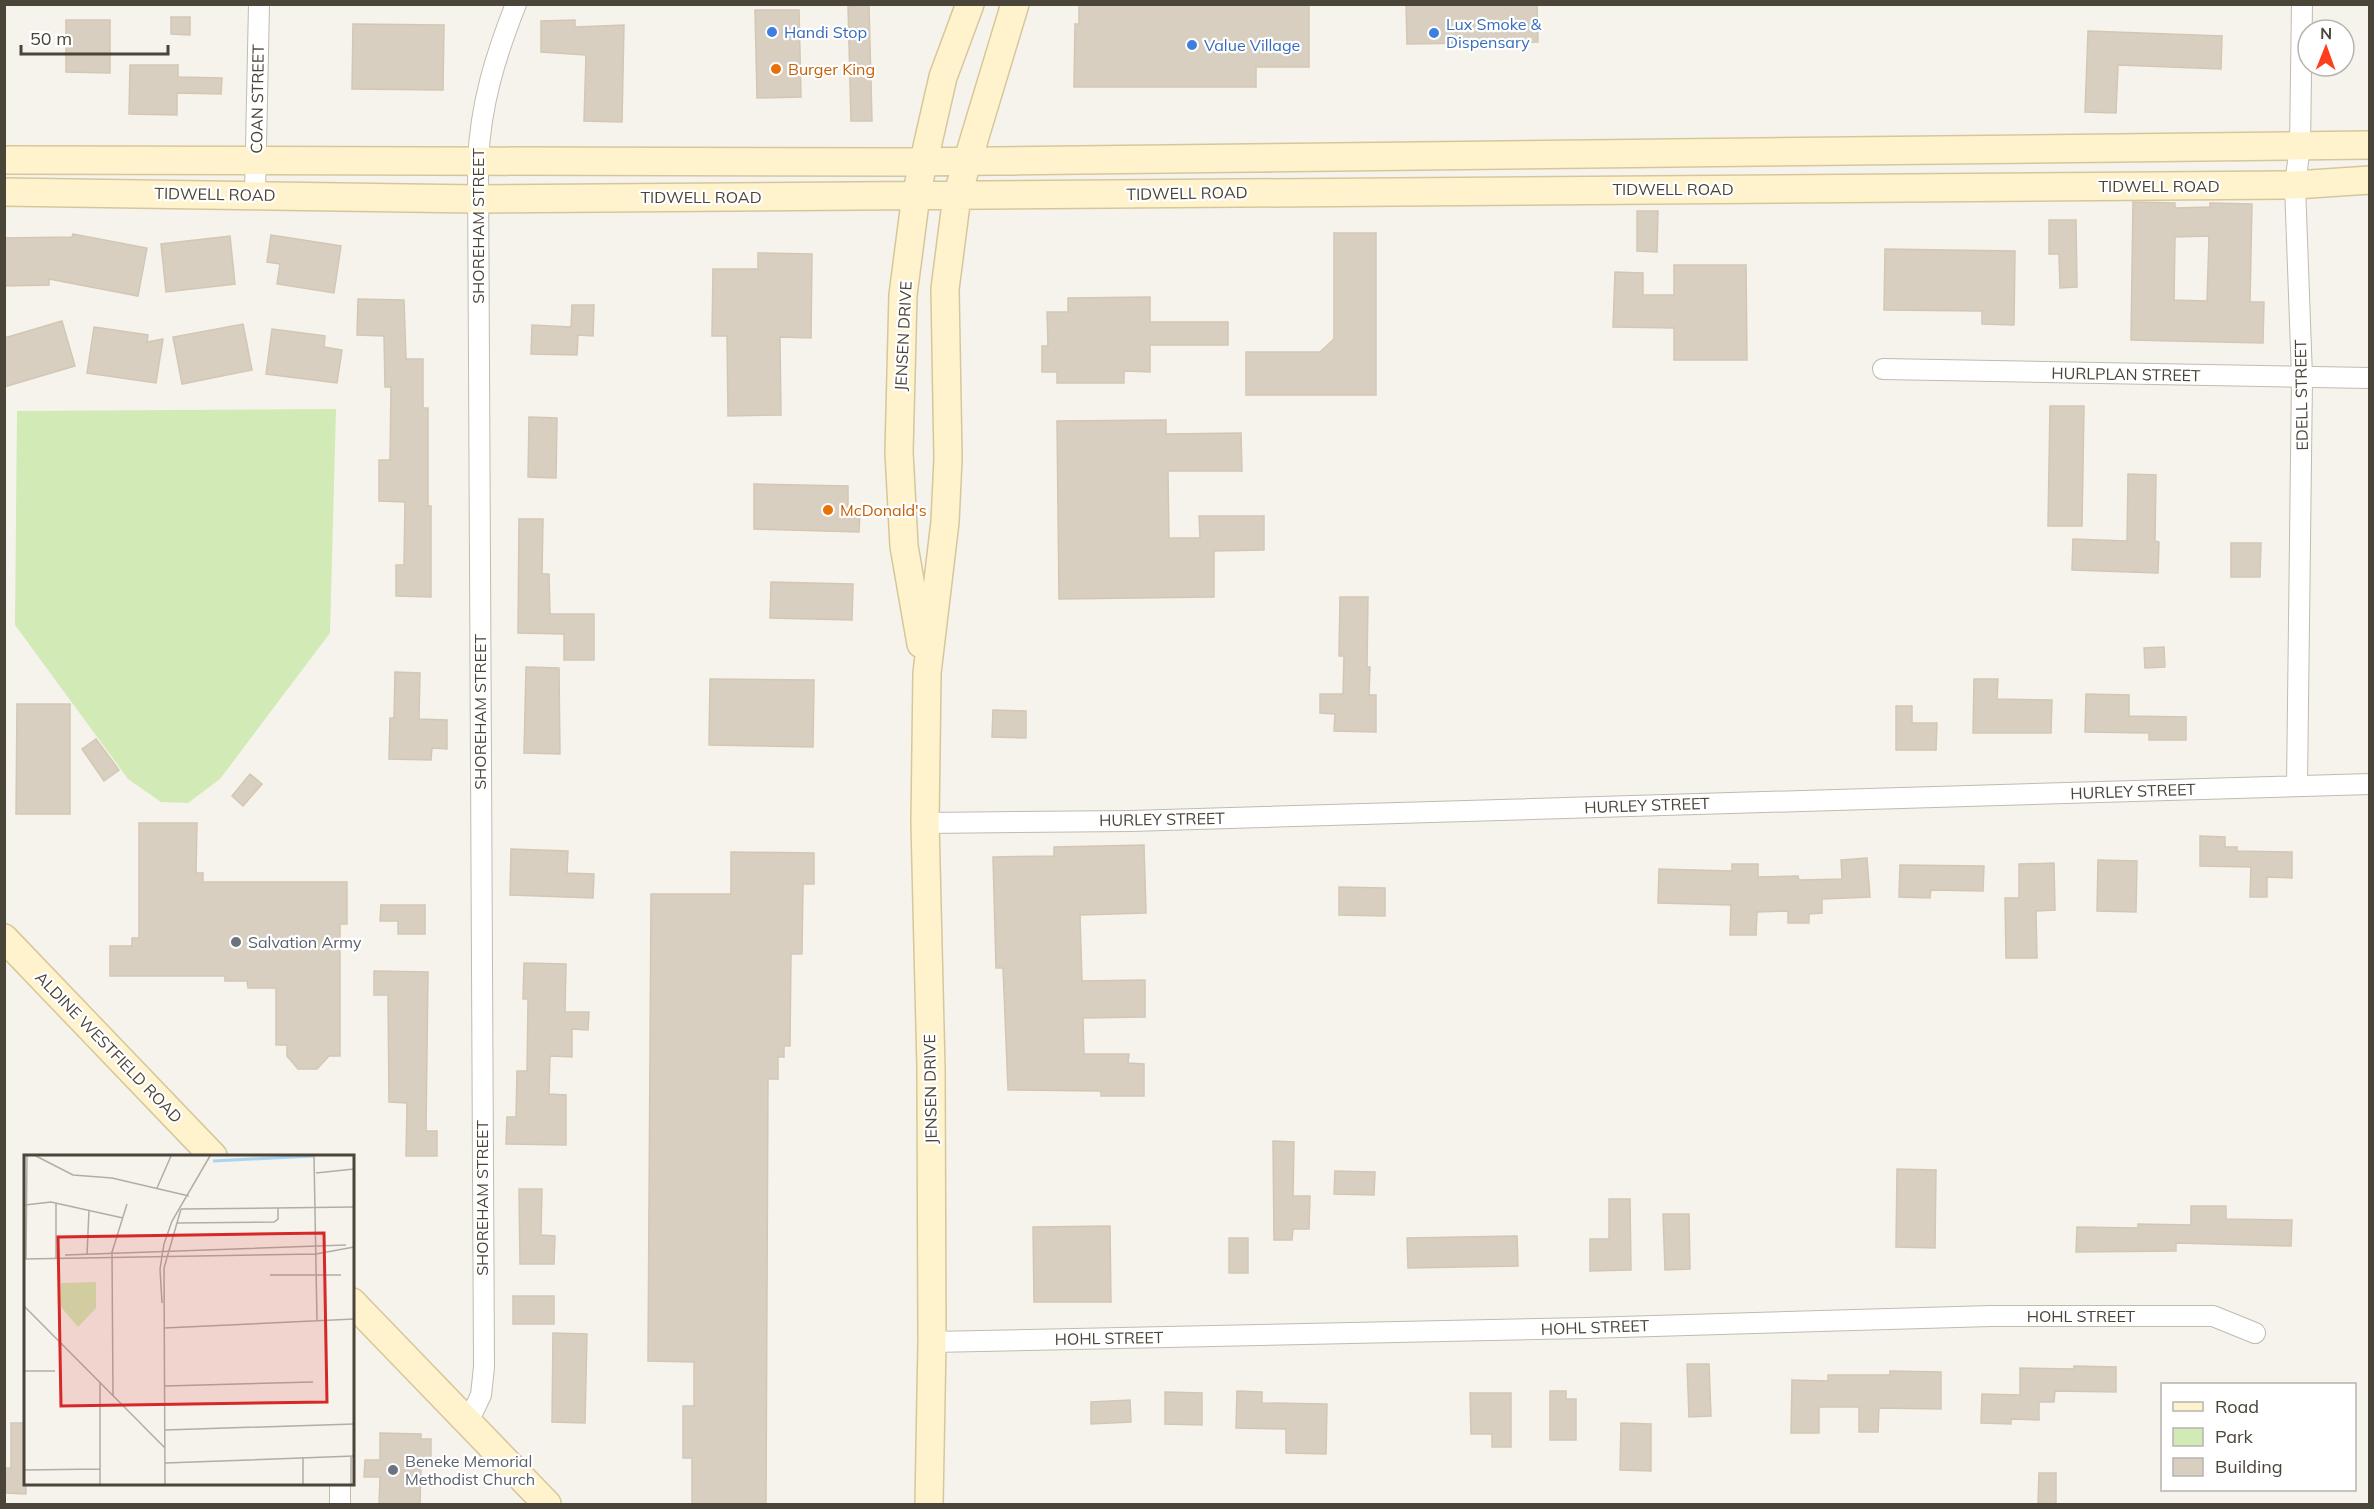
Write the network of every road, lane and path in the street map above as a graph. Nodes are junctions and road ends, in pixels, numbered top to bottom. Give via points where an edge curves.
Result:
1 (259, 4) edge
2 (516, 4) edge
3 (970, 4) edge
4 (1015, 4) edge
5 (2302, 4) edge
6 (2370, 145) edge
7 (2300, 146) junction
8 (2021, 150) junction
9 (1785, 153) junction
10 (1554, 156) junction
11 (1339, 158) junction
12 (1181, 159) junction
13 (4, 160) edge
14 (256, 161) junction
15 (967, 161) junction
16 (926, 162) junction
17 (478, 163) junction
18 (2370, 180) edge
19 (2295, 185) junction
20 (2024, 187) junction
21 (1784, 188) junction
22 (1555, 190) junction
23 (1340, 191) junction
24 (4, 192) edge
25 (1182, 193) junction
26 (255, 194) junction
27 (916, 195) junction
28 (957, 196) junction
29 (476, 198) junction
30 (1883, 369) dead end
31 (2302, 377) junction
32 (2370, 378) edge
33 (927, 673) junction
34 (2370, 784) edge
35 (2297, 786) junction
36 (926, 823) junction
37 (4, 938) edge
38 (212, 1155) edge
39 (354, 1307) edge
40 (2255, 1333) dead end
41 (932, 1341) junction
42 (468, 1422) junction
43 (340, 1485) edge
44 (340, 1504) edge
45 (547, 1504) edge
46 (929, 1504) edge

1 - 14 street, COAN STREET
2 - 17 street, SHOREHAM STREET via 489,78 482,108
3 - 16 main road, JENSEN DRIVE via 943,77
4 - 15 main road, JENSEN DRIVE
5 - 7 street, EDELL STREET
6 - 7 main road, TIDWELL ROAD
7 - 8 main road, TIDWELL ROAD
7 - 19 street, EDELL STREET
8 - 9 main road, TIDWELL ROAD
8 - 20 main road
9 - 10 main road, TIDWELL ROAD
9 - 21 main road
10 - 11 main road, TIDWELL ROAD
10 - 22 main road
11 - 12 main road, TIDWELL ROAD
11 - 23 main road
12 - 15 main road, TIDWELL ROAD
12 - 25 main road
13 - 14 main road, TIDWELL ROAD
14 - 17 main road, TIDWELL ROAD
14 - 26 street, COAN STREET
15 - 16 main road, TIDWELL ROAD
15 - 28 main road, JENSEN DRIVE
16 - 17 main road, TIDWELL ROAD
16 - 27 main road, JENSEN DRIVE
17 - 29 street, SHOREHAM STREET
18 - 19 main road, TIDWELL ROAD
19 - 20 main road, TIDWELL ROAD
19 - 31 street, EDELL STREET
20 - 21 main road, TIDWELL ROAD
21 - 22 main road, TIDWELL ROAD
22 - 23 main road, TIDWELL ROAD
23 - 25 main road, TIDWELL ROAD
24 - 26 main road, TIDWELL ROAD
25 - 28 main road, TIDWELL ROAD
26 - 29 main road, TIDWELL ROAD
27 - 28 main road, TIDWELL ROAD
27 - 29 main road, TIDWELL ROAD
27 - 33 main road, JENSEN DRIVE via 903,295 899,452 904,546
28 - 33 main road, JENSEN DRIVE via 945,289 945,522
29 - 42 street, SHOREHAM STREET via 484,1367 481,1395
30 - 31 street, HURLPLAN STREET
31 - 32 street, HURLPLAN STREET
31 - 35 street, EDELL STREET
33 - 36 main road, JENSEN DRIVE
34 - 35 street, HURLEY STREET
35 - 36 street, HURLEY STREET via 1131,821
36 - 41 main road, JENSEN DRIVE
37 - 38 main road, ALDINE WESTFIELD ROAD
39 - 42 main road
40 - 41 street, HOHL STREET via 2213,1316 1991,1316
41 - 46 main road, JENSEN DRIVE
42 - 45 main road
43 - 44 street

